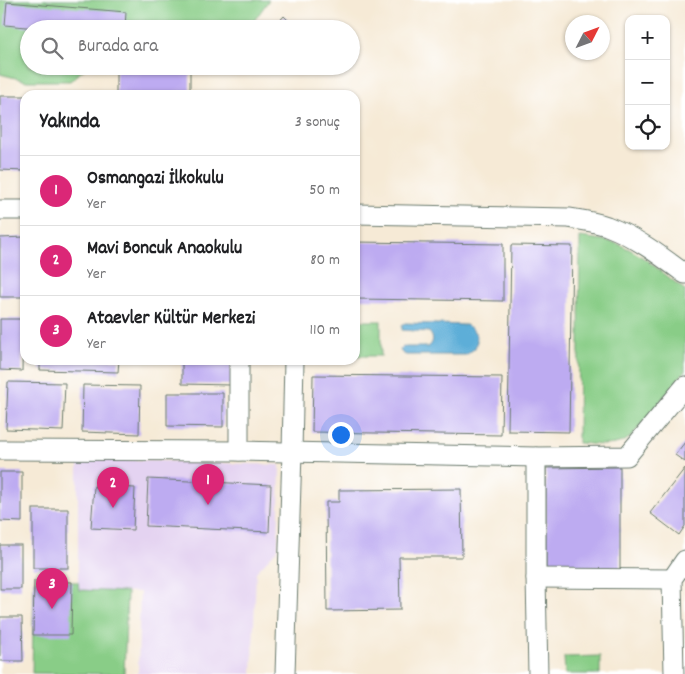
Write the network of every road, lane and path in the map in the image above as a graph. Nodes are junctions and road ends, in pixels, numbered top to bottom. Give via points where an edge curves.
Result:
1 (0, 210) edge
2 (20, 210) edge
3 (360, 214) edge
4 (685, 274) edge
5 (239, 365) edge
6 (294, 365) edge
7 (685, 386) edge
8 (0, 450) edge
9 (239, 451) junction
10 (292, 452) junction
11 (536, 457) junction
12 (685, 560) edge
13 (536, 578) junction
14 (672, 579) junction
15 (285, 674) edge
16 (538, 674) edge
17 (674, 674) edge

1 - 2 street
3 - 4 street via 569,218 591,222 636,240
5 - 9 street
6 - 10 street
7 - 11 street via 627,456
8 - 9 street
9 - 10 street
10 - 11 street
10 - 15 street
11 - 13 street
12 - 14 street
13 - 14 street
13 - 16 street
14 - 17 street

